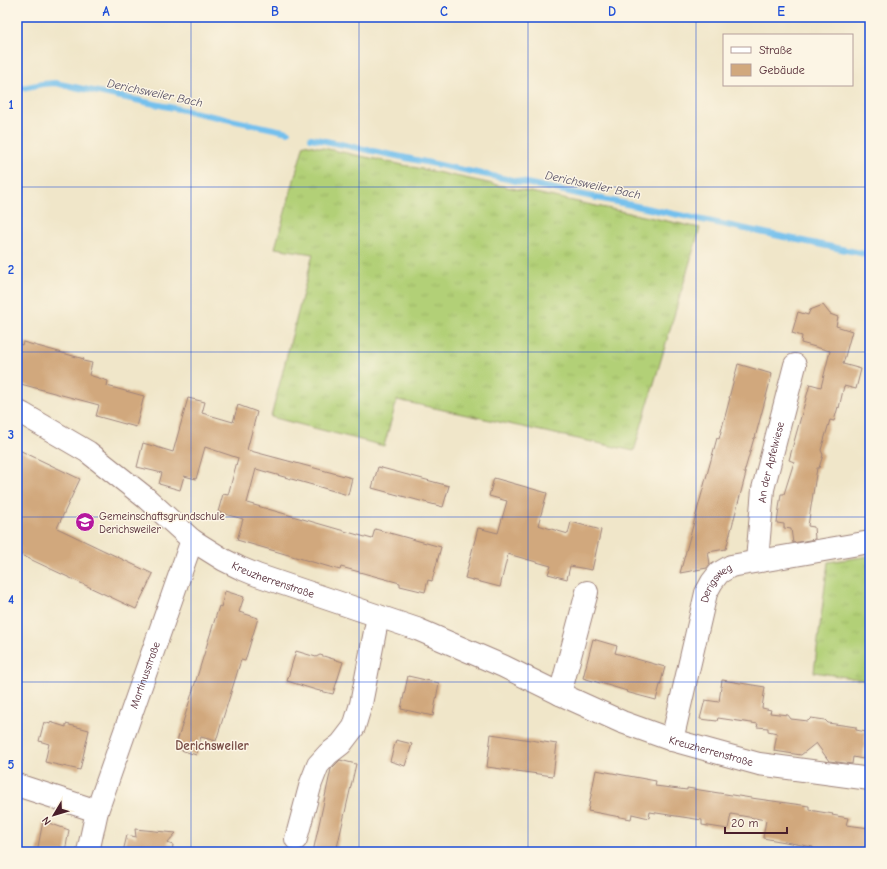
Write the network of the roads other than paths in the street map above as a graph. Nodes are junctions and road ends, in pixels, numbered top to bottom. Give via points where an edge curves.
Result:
1 (795, 365) dead end
2 (17, 411) edge
3 (192, 540) junction
4 (870, 542) edge
5 (757, 561) junction
6 (587, 592) dead end
7 (378, 616) junction
8 (560, 694) junction
9 (672, 740) junction
10 (870, 779) edge
11 (17, 786) edge
12 (97, 811) junction
13 (296, 839) dead end
14 (88, 852) edge

1 - 5 street, An der Apfelwiese via 763,489
2 - 3 street, Kreuzherrenstraße via 88,452 146,498
3 - 7 street, Kreuzherrenstraße via 224,560 257,575
3 - 12 street, Martinusstraße
4 - 5 street, Derigsweg
5 - 9 street, Derigsweg via 731,566 719,573 706,593
6 - 8 street
7 - 8 street, Kreuzherrenstraße via 417,629 504,666
7 - 13 street via 354,727 341,744 318,765
8 - 9 street, Kreuzherrenstraße via 622,722
9 - 10 street, Kreuzherrenstraße via 759,764
11 - 12 street
12 - 14 street, Martinusstraße

